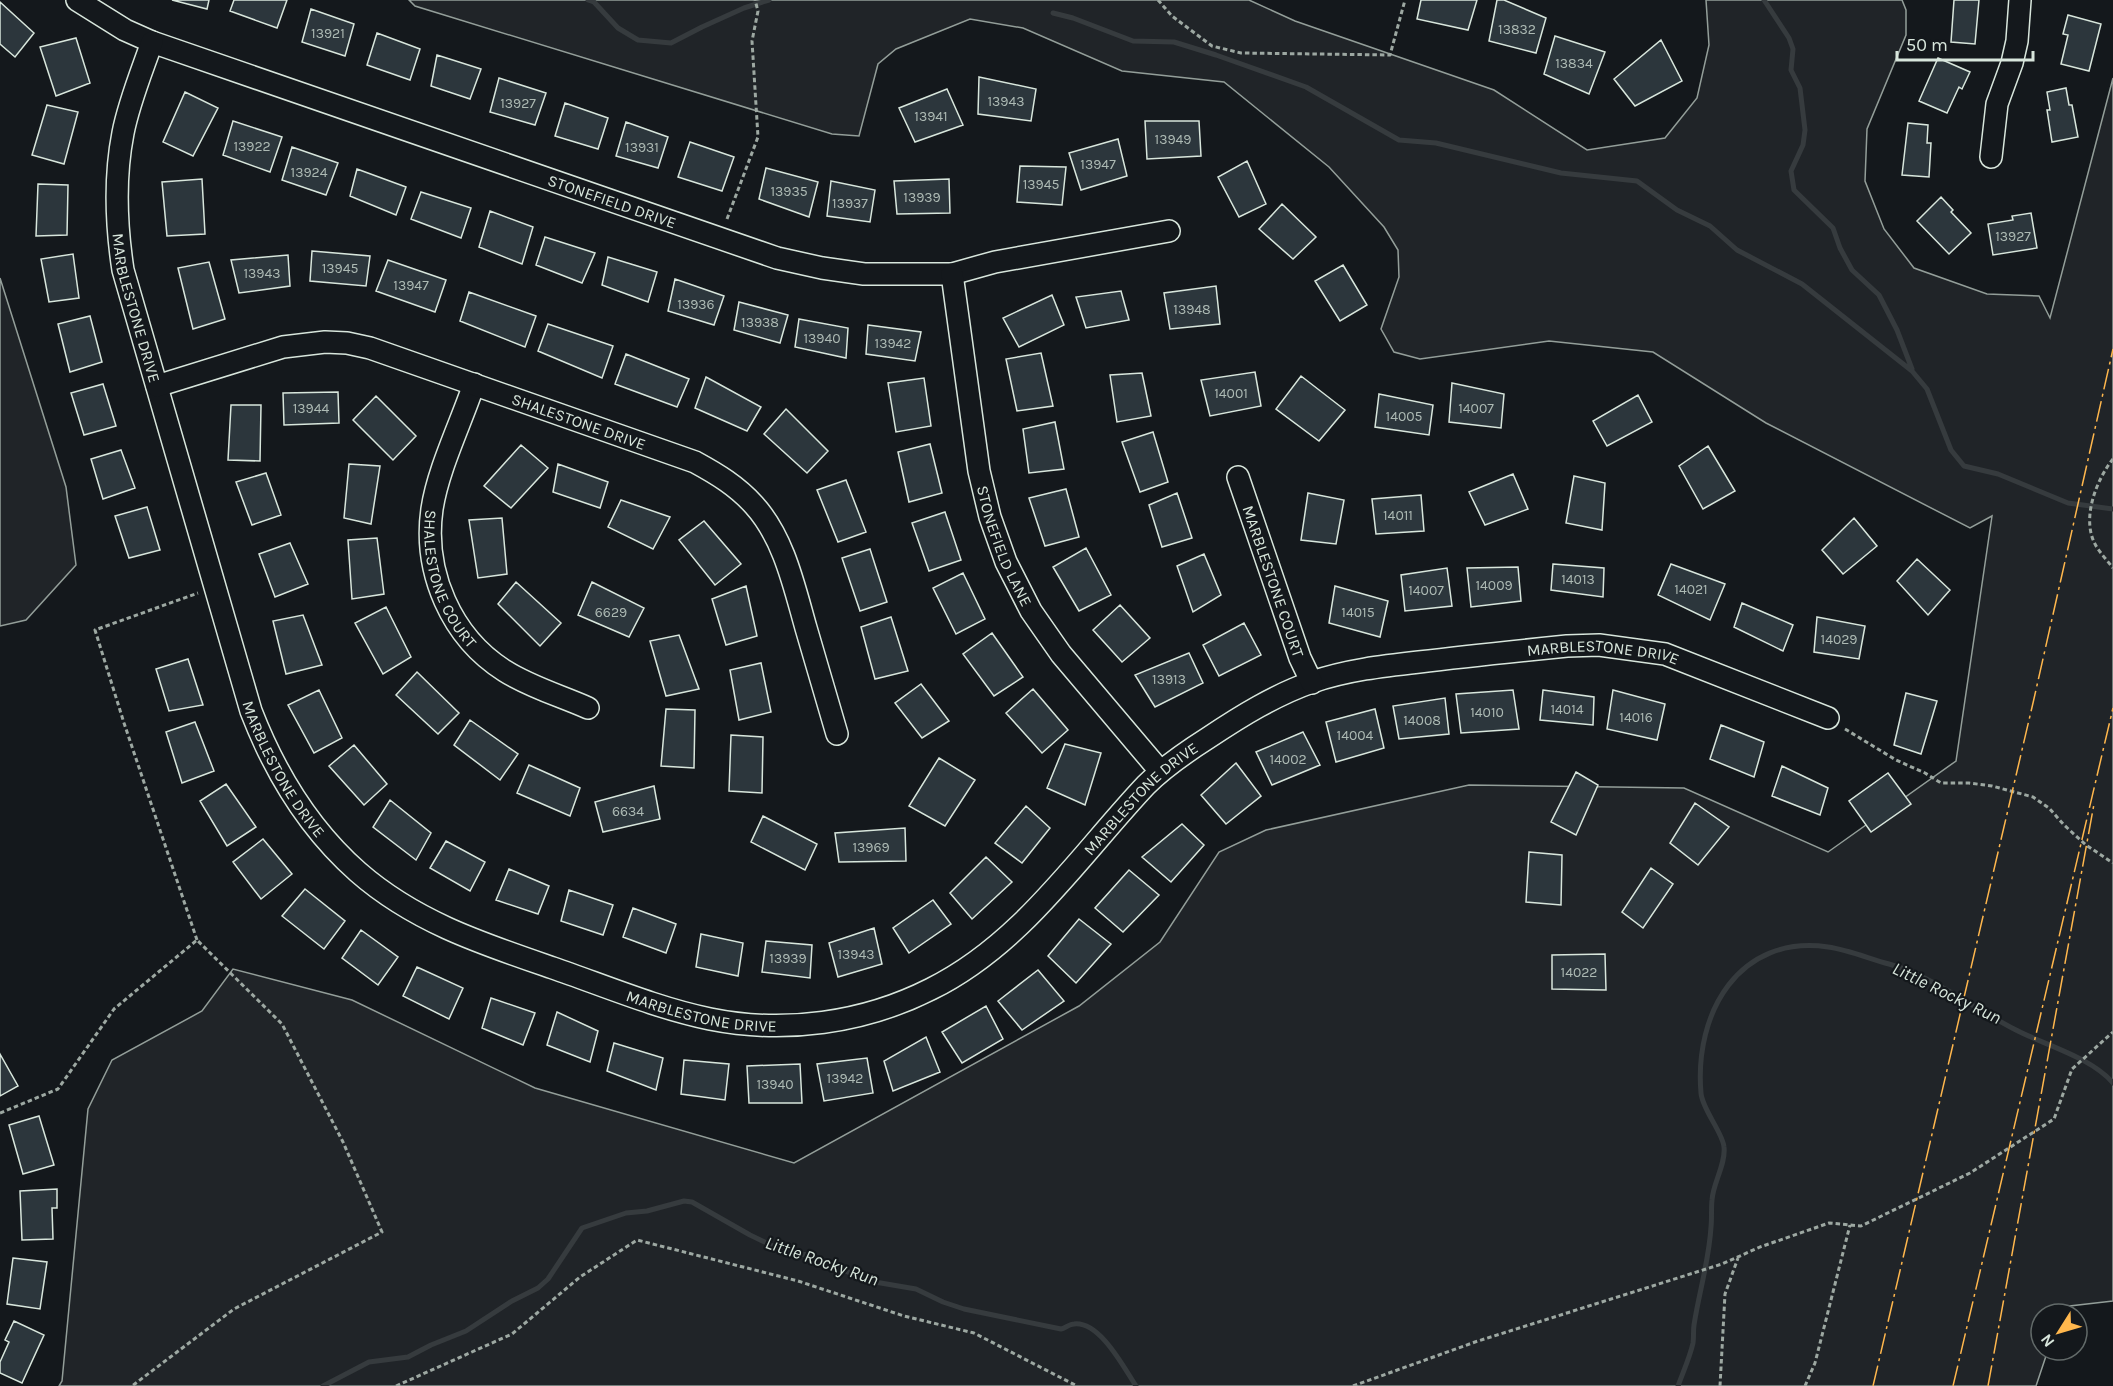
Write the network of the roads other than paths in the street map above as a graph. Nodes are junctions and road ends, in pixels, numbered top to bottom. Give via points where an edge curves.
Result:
1 (77, 0) edge
2 (2020, 0) edge
3 (152, 42) junction
4 (1991, 157) dead end
5 (1169, 231) dead end
6 (952, 274) junction
7 (474, 384) junction
8 (158, 386) junction
9 (1238, 477) dead end
10 (1312, 682) junction
11 (588, 708) dead end
12 (1828, 718) road end
13 (837, 734) dead end
14 (1160, 771) junction

1 - 3 street, STONEFIELD DRIVE
2 - 4 street via 2017,41 1997,105
3 - 6 street, STONEFIELD DRIVE via 777,258 864,274
3 - 8 street, MARBLESTONE DRIVE via 124,131 116,206 123,270
5 - 6 street, STONEFIELD DRIVE via 996,262
6 - 14 street, STONEFIELD LANE via 979,471 1006,562 1031,611 1060,654
7 - 8 street, SHALESTONE DRIVE via 370,348 325,342 283,347
7 - 11 street, SHALESTONE COURT via 432,508 431,549 440,591 462,632 494,663 520,680
7 - 13 street, SHALESTONE DRIVE via 695,462 733,484 754,505 780,547
8 - 14 street, MARBLESTONE DRIVE via 251,711 280,776 313,825 358,872 411,911 467,939 710,1019 785,1025 858,1016 931,989 1003,941
9 - 10 street, MARBLESTONE COURT via 1300,658
10 - 12 street, MARBLESTONE DRIVE via 1368,668 1599,645 1665,654
10 - 14 street, MARBLESTONE DRIVE via 1242,715

